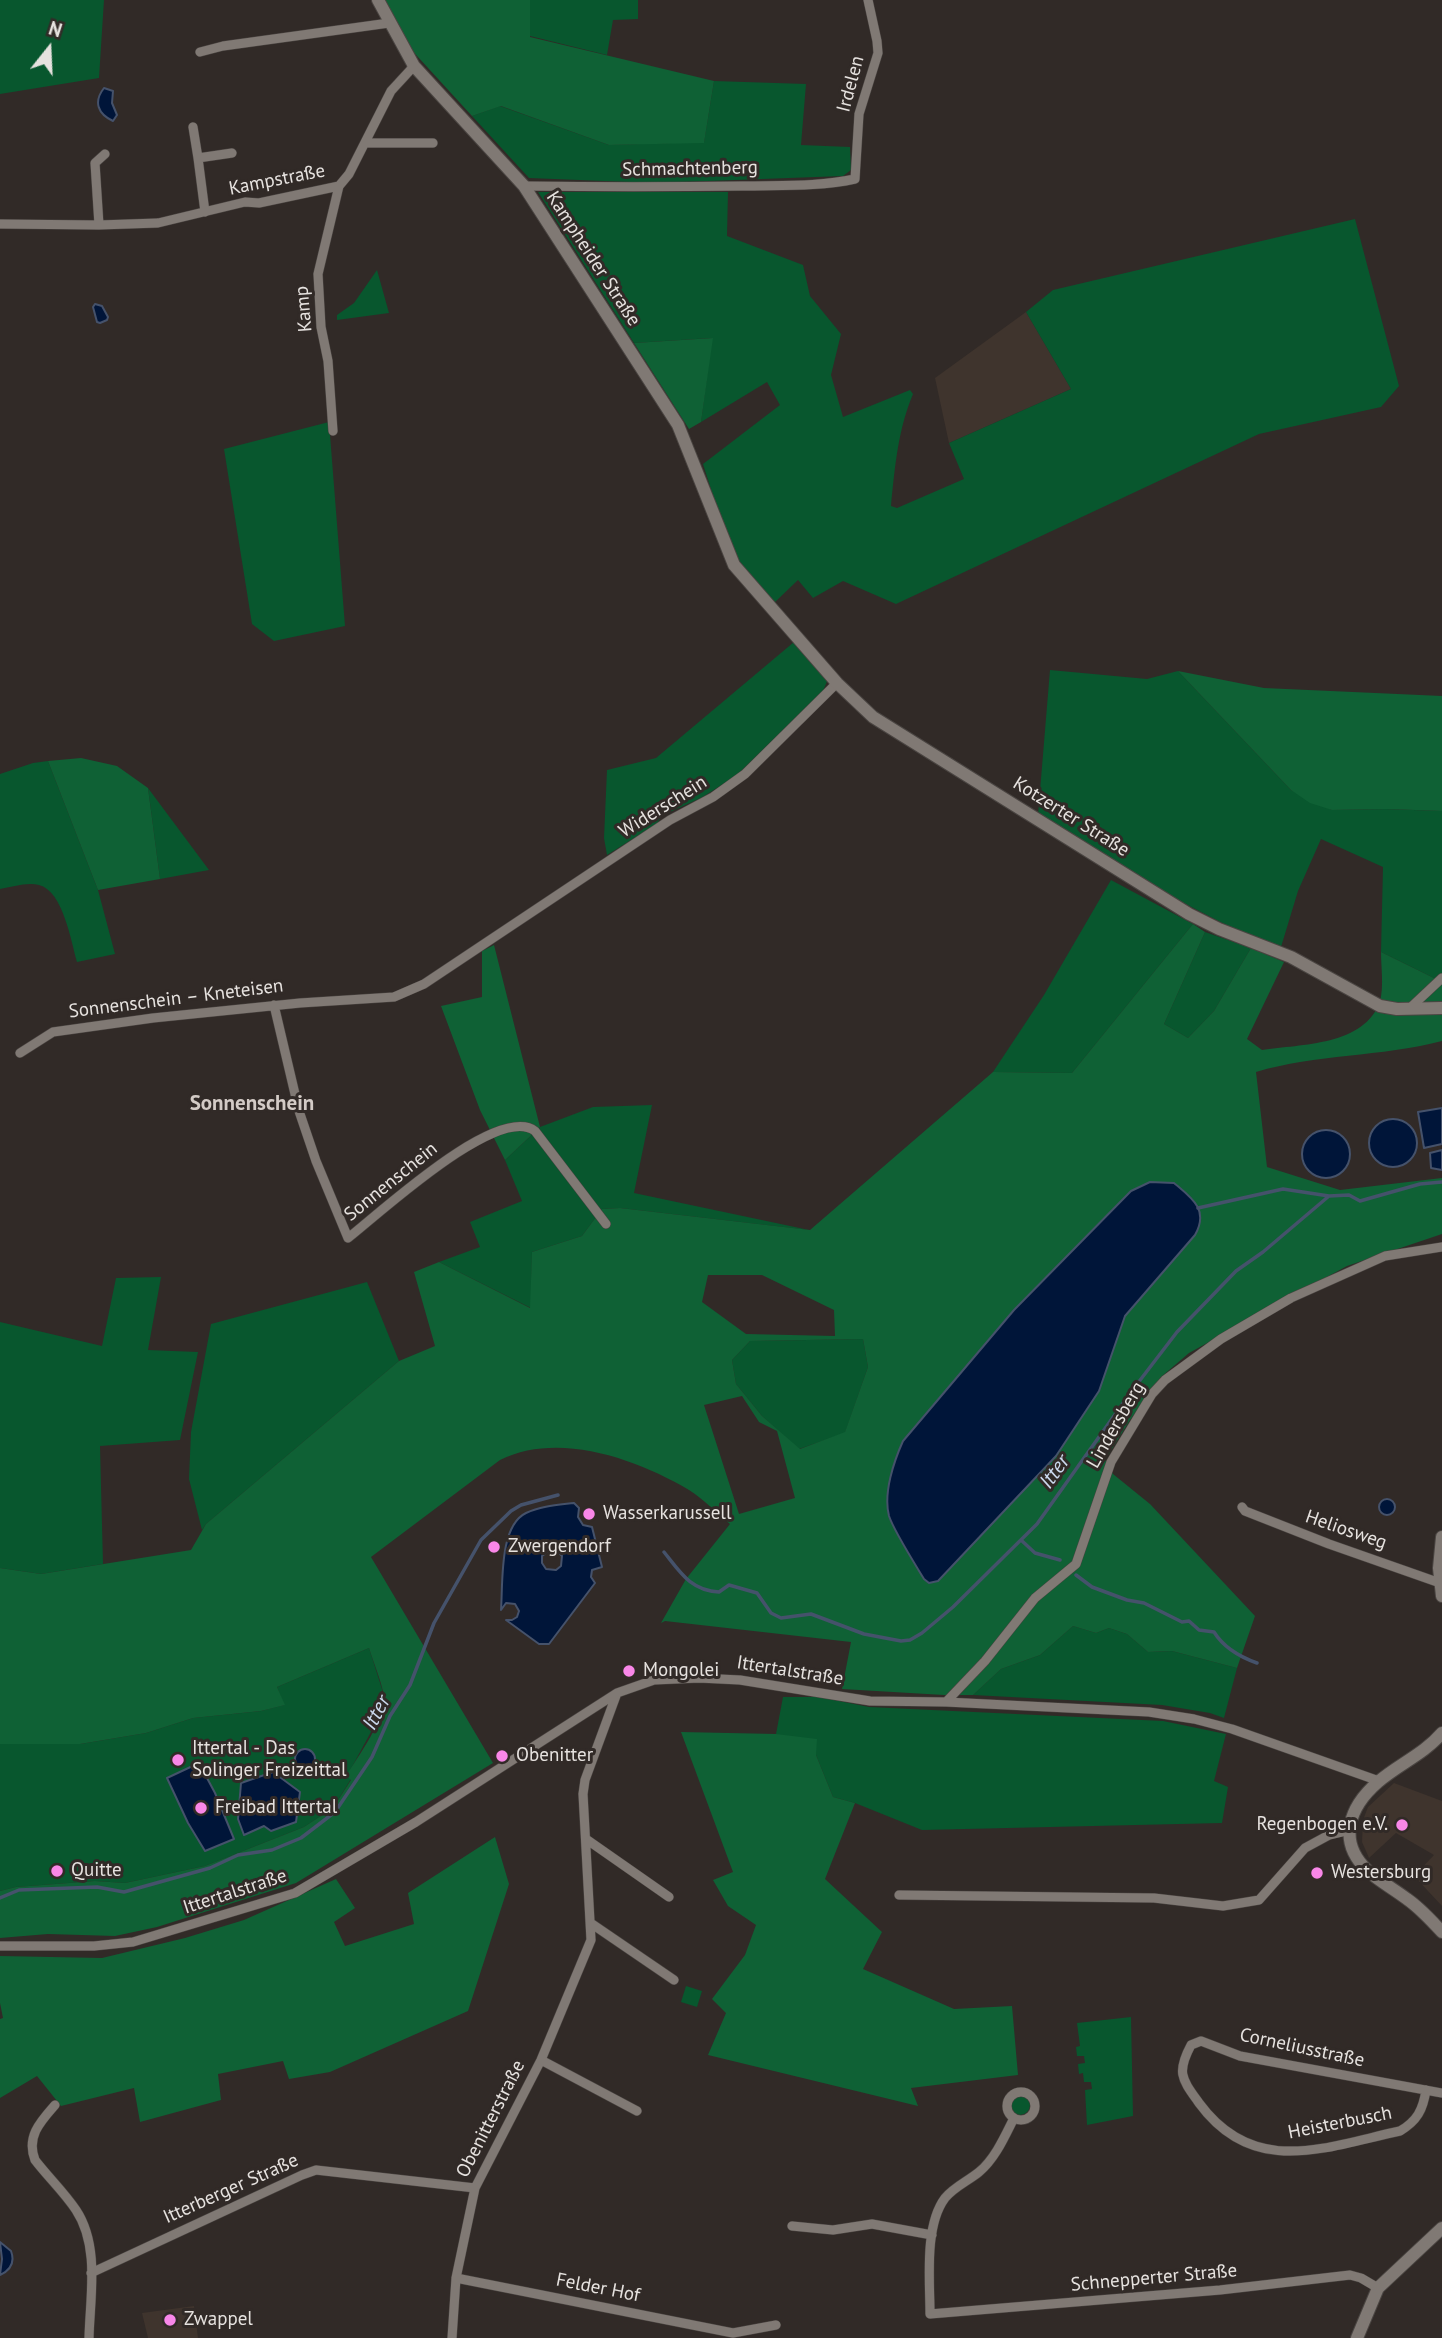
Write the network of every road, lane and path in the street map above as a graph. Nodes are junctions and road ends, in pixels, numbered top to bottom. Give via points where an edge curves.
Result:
1 (378, 0) edge
2 (868, 0) edge
3 (389, 23) junction
4 (200, 52) dead end
5 (414, 66) junction
6 (193, 127) dead end
7 (365, 143) junction
8 (433, 143) dead end
9 (232, 153) dead end
10 (105, 154) dead end
11 (198, 158) junction
12 (855, 178) joint
13 (339, 186) junction
14 (524, 186) junction
15 (205, 212) junction
16 (0, 224) edge
17 (99, 225) junction
18 (333, 431) dead end
19 (734, 565) joint
20 (837, 683) junction
21 (1442, 978) edge
22 (300, 1003) joint
23 (274, 1005) junction
24 (1442, 1008) edge
25 (1408, 1009) junction
26 (20, 1053) dead end
27 (606, 1224) dead end
28 (1442, 1247) edge
29 (1242, 1507) dead end
30 (1442, 1537) edge
31 (1441, 1590) edge
32 (617, 1693) junction
33 (946, 1702) junction
34 (1442, 1733) edge
35 (1379, 1781) junction
36 (1350, 1830) junction
37 (586, 1839) junction
38 (899, 1895) dead end
39 (669, 1897) dead end
40 (592, 1924) junction
41 (1442, 1932) edge
42 (0, 1946) edge
43 (674, 1980) dead end
44 (541, 2060) junction
45 (1182, 2078) joint
46 (1426, 2090) junction
47 (1442, 2093) edge
48 (55, 2105) dead end
49 (637, 2111) dead end
50 (1014, 2118) dead end
51 (475, 2188) junction
52 (792, 2226) dead end
53 (1442, 2228) edge
54 (932, 2235) junction
55 (91, 2273) junction
56 (456, 2278) junction
57 (1378, 2288) junction
58 (776, 2325) dead end
59 (733, 2335) edge
60 (89, 2338) edge
61 (452, 2338) edge
62 (1357, 2338) edge

1 - 3 street, Kampheider Straße
2 - 12 street, Irdelen via 878,53 859,114
3 - 4 street
3 - 5 street, Kampheider Straße
5 - 7 street, Kampstraße via 391,91
5 - 14 street, Kampheider Straße
6 - 11 street, Kampstraße
7 - 8 street
7 - 13 street, Kampstraße
9 - 11 street, Kampstraße
10 - 17 street via 95,163
11 - 15 street, Kampstraße
12 - 14 street, Schmachtenberg via 777,185
13 - 15 street, Kampstraße
13 - 18 street, Kamp via 318,274
14 - 19 street, Kampheider Straße via 678,425
15 - 17 street, Kampstraße via 158,223
16 - 17 street, Kampstraße
19 - 20 street, Kotzerter Straße
20 - 22 street, Widerschein via 745,774 424,984 394,997
20 - 25 street, Kotzerter Straße via 873,716 1189,914 1291,957 1380,1006
21 - 25 street
22 - 23 street, Sonnenschein – Kneteisen
23 - 26 street, Sonnenschein – Kneteisen via 53,1032
23 - 27 street, Sonnenschein via 299,1111 348,1238 449,1157 490,1133 521,1127 535,1131
24 - 25 street, Kotzerter Straße
28 - 33 street, Lindersberg via 1385,1256 1291,1298 1221,1339 1164,1380 1111,1462 1076,1564 1035,1598
29 - 31 street, Heliosweg
30 - 31 street
32 - 33 street, Ittertalstraße via 654,1680 740,1679 870,1701
32 - 37 street, Obenitterstraße via 585,1780
32 - 42 street, Ittertalstraße via 416,1822 295,1893 133,1942
33 - 35 street, Ittertalstraße via 1149,1712 1194,1719
34 - 35 street
35 - 36 street via 1356,1807
36 - 38 street via 1305,1848 1259,1900 1223,1906 1154,1898
36 - 41 street via 1350,1845 1361,1864
37 - 39 street
37 - 40 street, Obenitterstraße
40 - 43 street
40 - 44 street, Obenitterstraße via 591,1940
44 - 49 street
44 - 51 street, Obenitterstraße
45 - 46 street, Corneliusstraße via 1183,2061 1191,2045 1201,2041 1240,2056
45 - 46 street, Heisterbusch via 1225,2131 1247,2144 1280,2152 1400,2131 1413,2124 1421,2112
46 - 47 street, Corneliusstraße
48 - 55 street via 34,2132 31,2150 84,2224
50 - 54 street via 981,2171 943,2200
51 - 55 street, Itterberger Straße via 316,2170
51 - 56 street, Obenitterstraße
52 - 54 street via 833,2230 872,2224
53 - 57 street
54 - 57 street, Schnepperter Straße via 930,2314 1230,2290 1350,2275
55 - 60 street
56 - 59 street, Felder Hof
56 - 61 street, Obenitterstraße
57 - 62 street
58 - 59 street, Felder Hof

